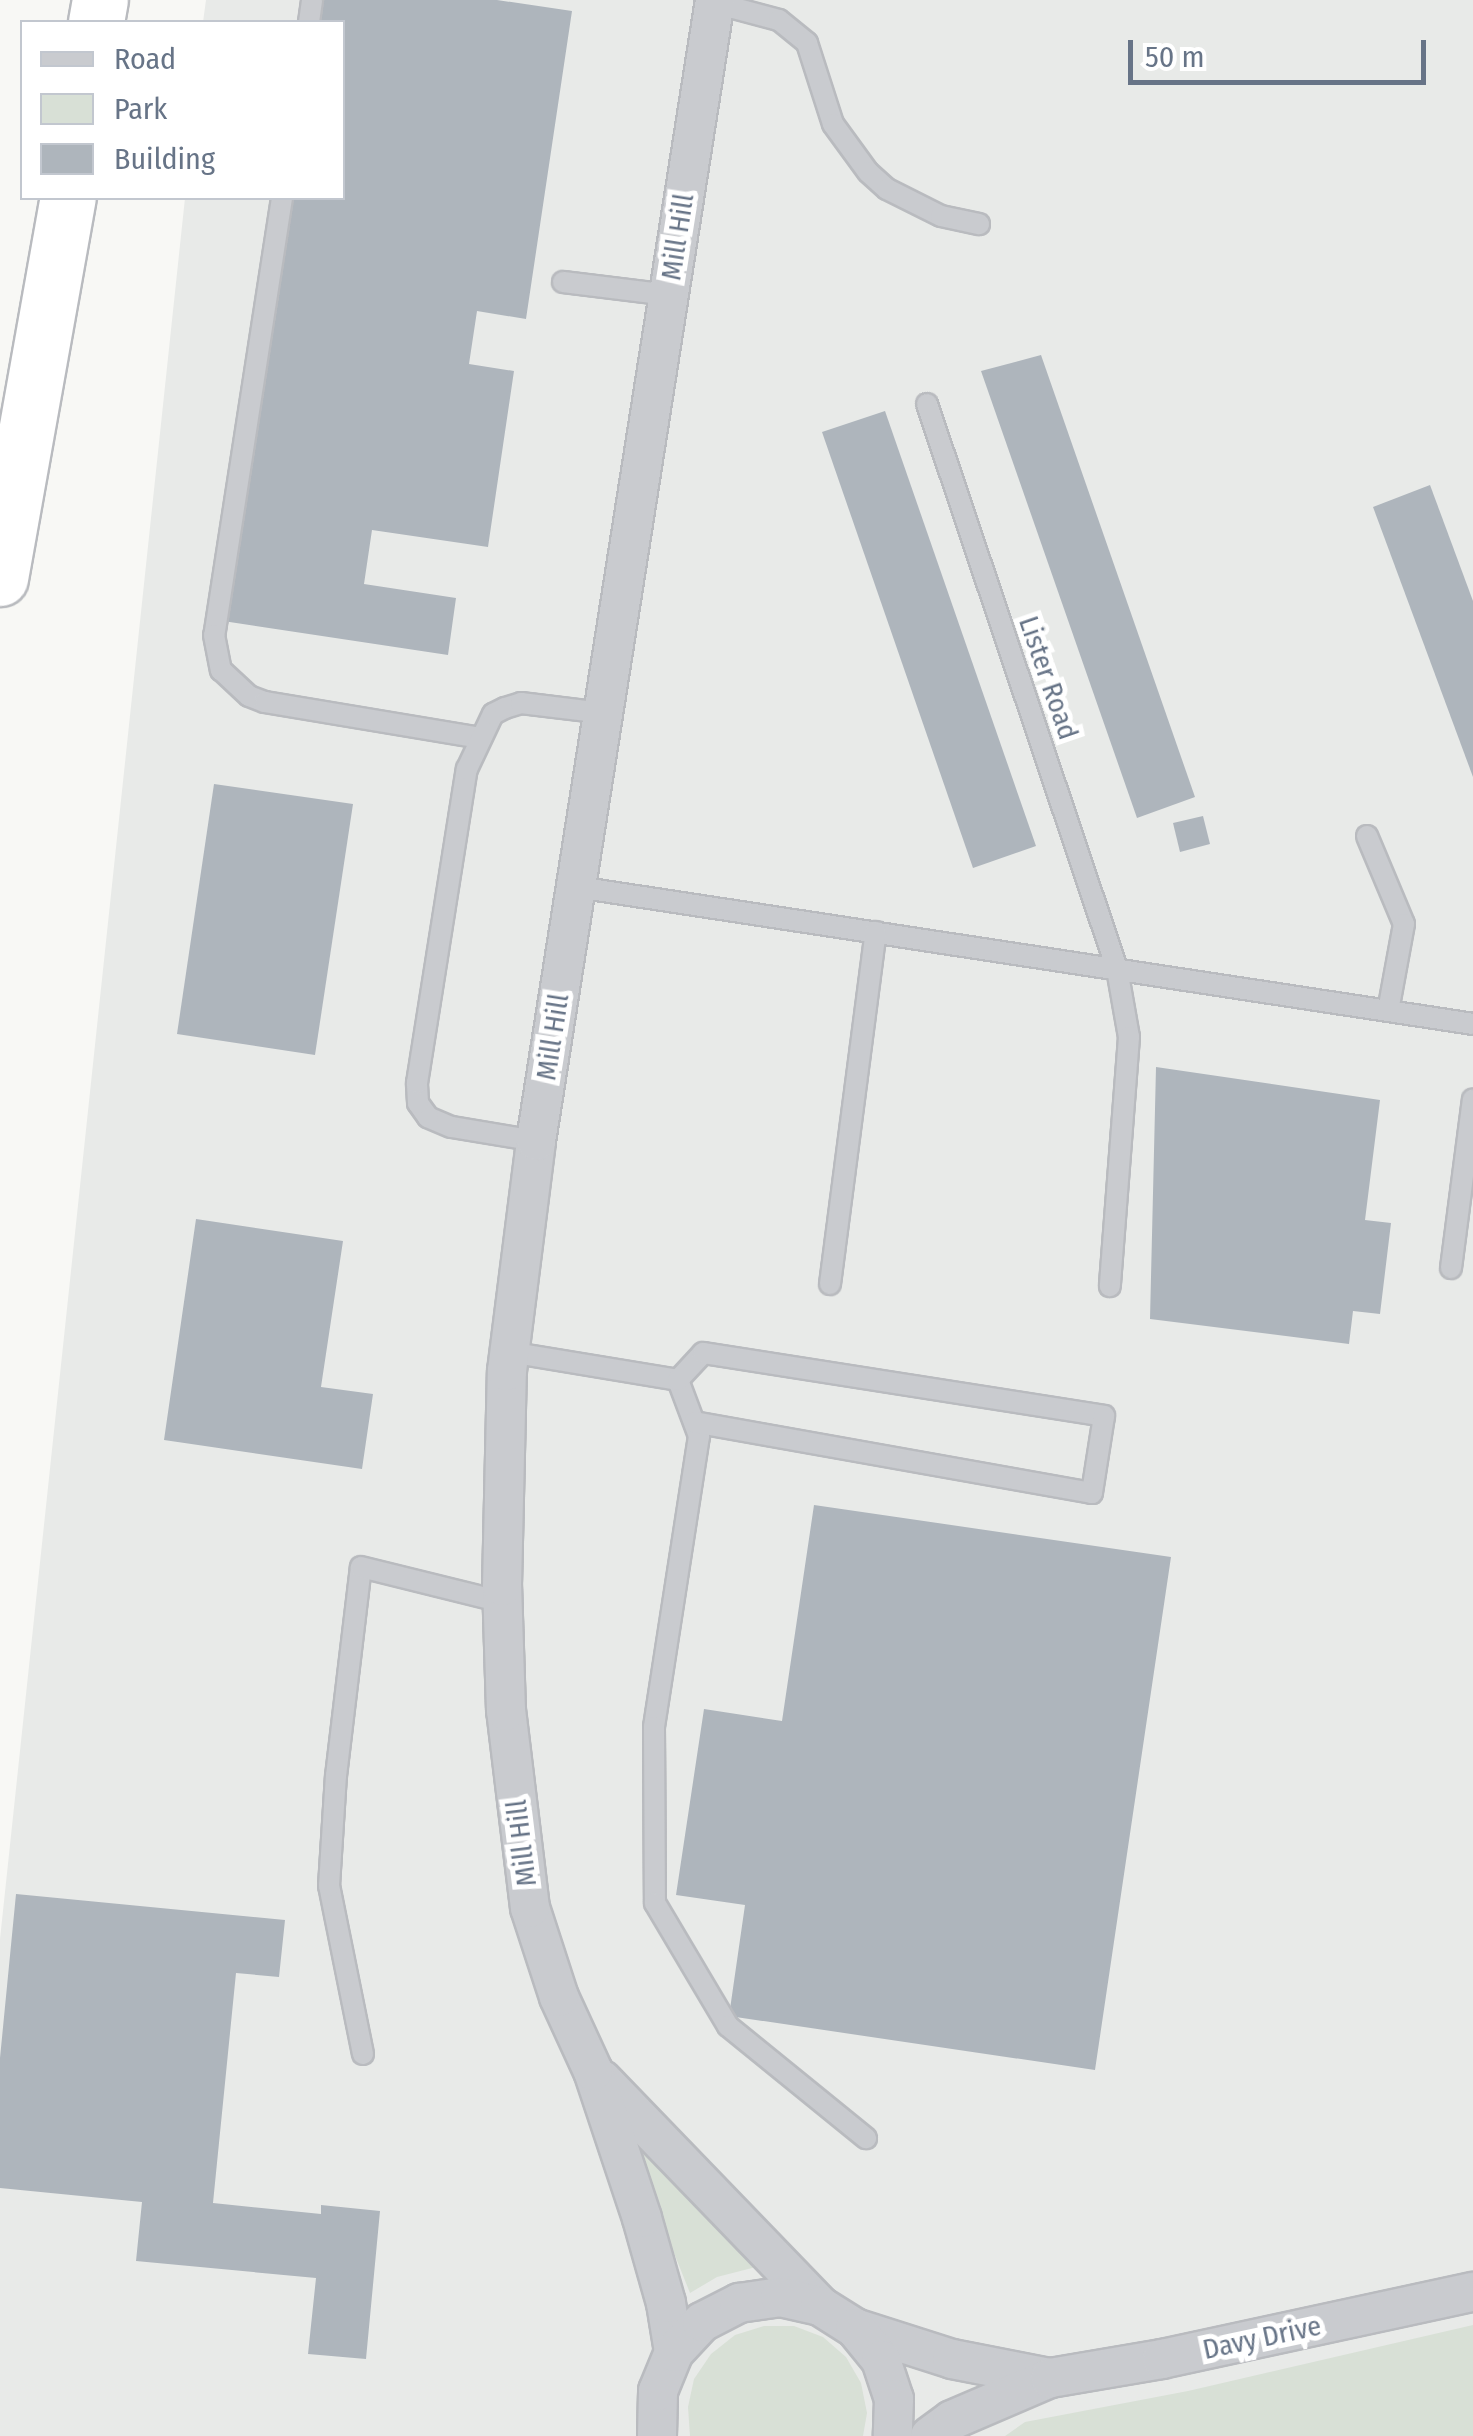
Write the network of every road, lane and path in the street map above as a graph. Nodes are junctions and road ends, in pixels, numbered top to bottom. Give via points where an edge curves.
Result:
1 (715, 2) edge
2 (68, 200) edge
3 (282, 200) edge
4 (979, 224) dead end
5 (563, 282) dead end
6 (670, 295) junction
7 (926, 404) dead end
8 (0, 578) edge
9 (604, 713) junction
10 (479, 738) junction
11 (1366, 836) dead end
12 (577, 887) junction
13 (876, 932) junction
14 (1117, 969) junction
15 (1388, 1011) junction
16 (1473, 1024) edge
17 (1473, 1098) edge
18 (536, 1140) junction
19 (1451, 1268) dead end
20 (830, 1284) dead end
21 (1110, 1286) dead end
22 (510, 1352) junction
23 (678, 1380) junction
24 (694, 1422) junction
25 (502, 1602) junction
26 (363, 2054) dead end
27 (593, 2071) junction
28 (866, 2138) dead end
29 (1473, 2292) edge
30 (820, 2306) junction
31 (855, 2328) junction
32 (674, 2352) junction
33 (1050, 2378) junction
34 (650, 2435) edge
35 (893, 2436) edge
36 (930, 2436) edge

1 - 4 lane via 780,20 807,43 833,124 888,189 942,216
1 - 6 street, Mill Hill
2 - 8 highway
3 - 10 lane via 214,634 221,670 264,702
5 - 6 lane
6 - 9 street, Mill Hill
7 - 14 lane, Lister Road
9 - 10 lane via 521,703 492,714
9 - 12 street, Mill Hill
10 - 18 lane via 467,769 418,1104 451,1127
11 - 15 lane via 1404,924
12 - 13 lane
12 - 18 street, Mill Hill
13 - 14 lane
13 - 20 lane
14 - 15 lane
14 - 21 lane, Lister Road via 1129,1037
15 - 16 lane
17 - 19 lane
18 - 22 street, Mill Hill
22 - 23 lane
22 - 25 street, Mill Hill
23 - 24 lane
23 - 24 lane via 703,1352 1104,1416 1092,1493
24 - 28 lane via 699,1436 654,1728 655,1903 728,2026
25 - 26 lane via 362,1567 328,1886
25 - 27 street, Mill Hill via 506,1711 530,1908 559,1997
27 - 30 street, Mill Hill
27 - 32 street, Mill Hill via 642,2218
29 - 33 street, Davy Drive
30 - 31 street
30 - 32 street via 780,2297 739,2303 702,2322
31 - 33 street, Davy Drive via 952,2359
31 - 35 street via 881,2360 894,2400
32 - 34 street
33 - 36 street, Davy Drive

